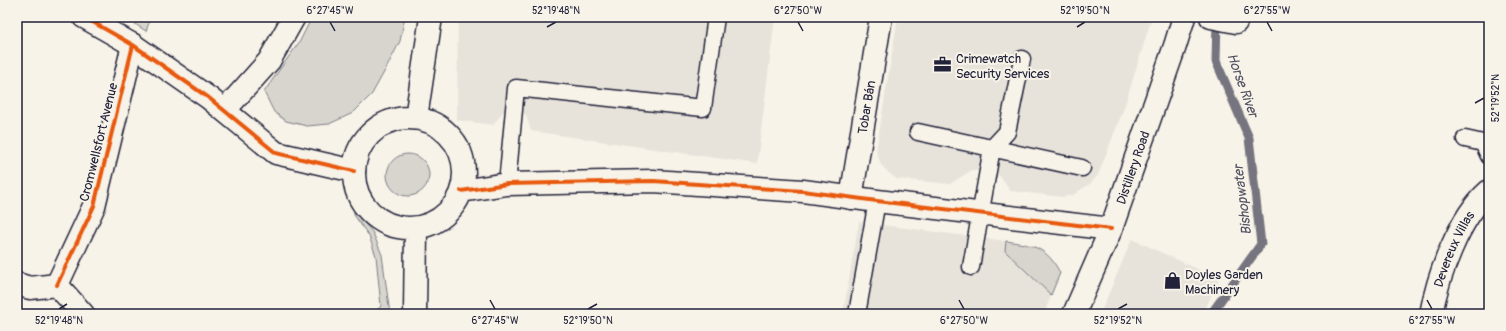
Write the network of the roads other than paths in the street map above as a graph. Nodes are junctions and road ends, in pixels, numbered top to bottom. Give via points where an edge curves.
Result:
1 (84, 17) edge
2 (294, 17) edge
3 (431, 17) edge
4 (716, 17) edge
5 (881, 17) edge
6 (1184, 17) edge
7 (133, 46) junction
8 (1022, 59) dead end
9 (225, 110) junction
10 (416, 118) junction
11 (918, 132) dead end
12 (1466, 139) dead end
13 (992, 148) junction
14 (1489, 156) edge
15 (1082, 168) dead end
16 (354, 171) junction
17 (507, 184) junction
18 (461, 191) junction
19 (1489, 192) edge
20 (852, 198) junction
21 (877, 201) junction
22 (981, 214) junction
23 (416, 229) junction
24 (1111, 229) junction
25 (971, 267) dead end
26 (17, 284) edge
27 (57, 285) junction
28 (83, 314) edge
29 (415, 314) edge
30 (857, 314) edge
31 (1074, 314) edge
32 (1431, 314) edge

1 - 7 street
2 - 9 street via 268,61
3 - 10 street
4 - 17 lane via 703,108 516,88
5 - 20 street, Tobar Bán
6 - 24 street, Distillery Road
7 - 9 street
7 - 27 street, Cromwellsfort Avenue via 94,206
8 - 13 lane via 1007,132
9 - 16 street via 276,153
10 - 16 street via 394,120 378,128 366,139 357,155
10 - 18 street via 432,123 445,132 455,144 462,159 464,175
11 - 13 lane
12 - 14 lane via 1483,143
13 - 15 lane
13 - 22 lane
16 - 23 street via 356,188 362,203 373,215 386,223
17 - 18 street
17 - 20 street via 653,181 803,191
18 - 23 street via 444,215
19 - 32 street, Devereux Villas via 1480,199 1468,216 1449,255 1434,296
20 - 21 street
21 - 22 street
21 - 30 lane
22 - 24 street
22 - 25 lane
23 - 29 street
24 - 31 street, Distillery Road
26 - 27 street via 30,288
27 - 28 street

